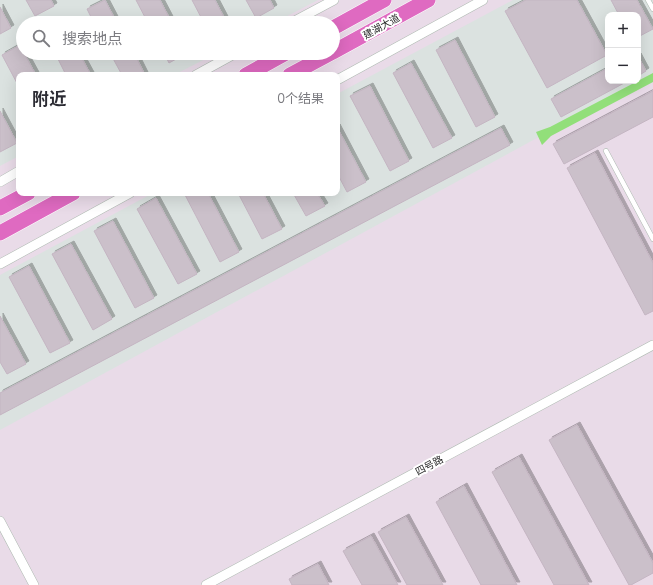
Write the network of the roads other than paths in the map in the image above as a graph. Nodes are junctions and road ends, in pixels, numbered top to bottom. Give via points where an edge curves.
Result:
1 (334, 0) edge
2 (384, 0) edge
3 (428, 0) edge
4 (483, 0) edge
5 (648, 0) edge
6 (653, 10) edge
7 (304, 16) edge
8 (340, 24) edge
9 (340, 48) edge
10 (223, 60) edge
11 (273, 60) edge
12 (317, 60) edge
13 (201, 72) edge
14 (251, 72) edge
15 (295, 72) edge
16 (340, 78) edge
17 (606, 151) dead end
18 (16, 173) edge
19 (0, 182) edge
20 (22, 196) edge
21 (68, 196) edge
22 (125, 196) edge
23 (0, 208) edge
24 (0, 233) edge
25 (653, 239) edge
26 (0, 264) edge
27 (653, 345) edge
28 (0, 521) edge
29 (34, 585) edge
30 (206, 585) edge

1 - 7 street
2 - 8 main road
3 - 9 main road, 建湖大道
4 - 16 street
5 - 6 lane
10 - 13 street
11 - 14 main road
12 - 15 main road, 建湖大道
17 - 25 lane
18 - 19 street
20 - 23 main road
21 - 24 main road
22 - 26 street
27 - 30 street, 四号路
28 - 29 street

